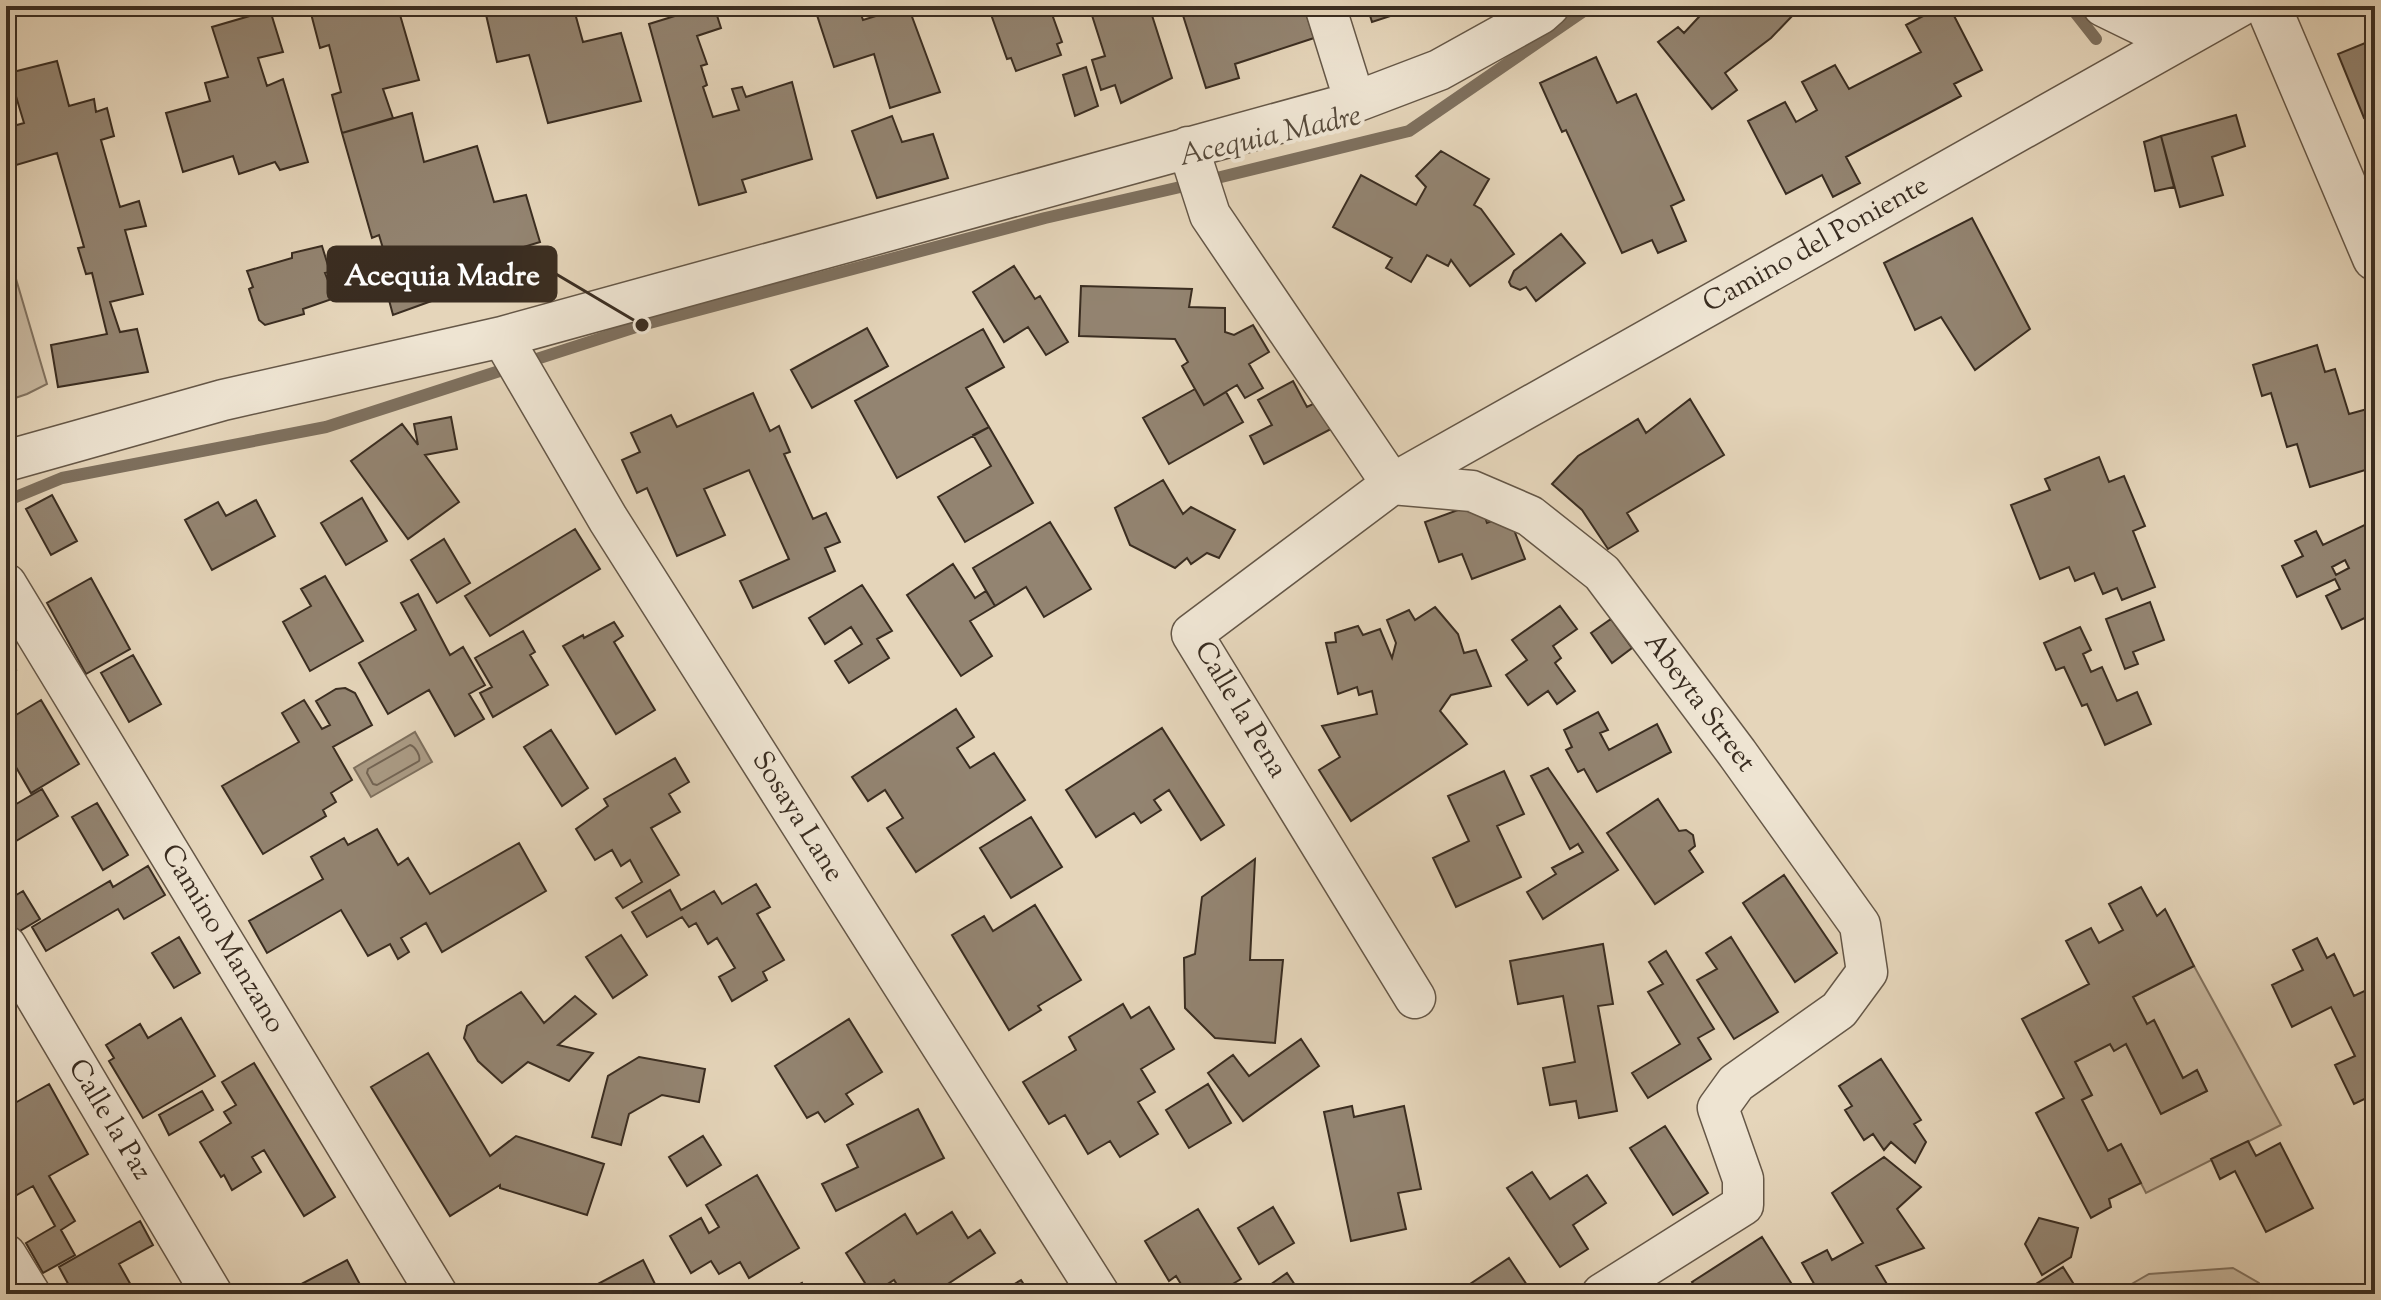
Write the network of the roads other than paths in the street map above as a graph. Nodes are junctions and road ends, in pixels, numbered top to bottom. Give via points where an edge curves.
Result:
1 (1325, 6) edge
2 (1549, 6) edge
3 (2103, 6) edge
4 (2217, 6) edge
5 (2240, 6) edge
6 (2268, 6) edge
7 (1355, 102) junction
8 (1188, 147) junction
9 (2375, 258) edge
10 (502, 337) junction
11 (6, 461) edge
12 (1392, 484) junction
13 (6, 584) edge
14 (6, 946) edge
15 (1415, 998) dead end
16 (6, 1255) edge
17 (30, 1294) edge
18 (212, 1294) edge
19 (437, 1294) edge
20 (1099, 1294) edge
21 (1602, 1294) edge

1 - 7 street
2 - 7 street via 1439,70
3 - 4 street via 2144,26
5 - 12 street, Camino del Poniente
6 - 9 street
7 - 8 street
8 - 10 street
8 - 12 street via 1210,215
10 - 11 street via 223,400
10 - 20 street, Sosaya Lane via 608,519
12 - 15 street, Calle la Pena via 1192,634
12 - 21 street, Abeyta Street via 1472,491 1530,516 1602,573 1860,925 1867,972 1839,1010 1736,1083 1718,1108 1743,1179 1743,1205
13 - 19 street, Camino Manzano
14 - 18 street, Calle la Paz
16 - 17 street

